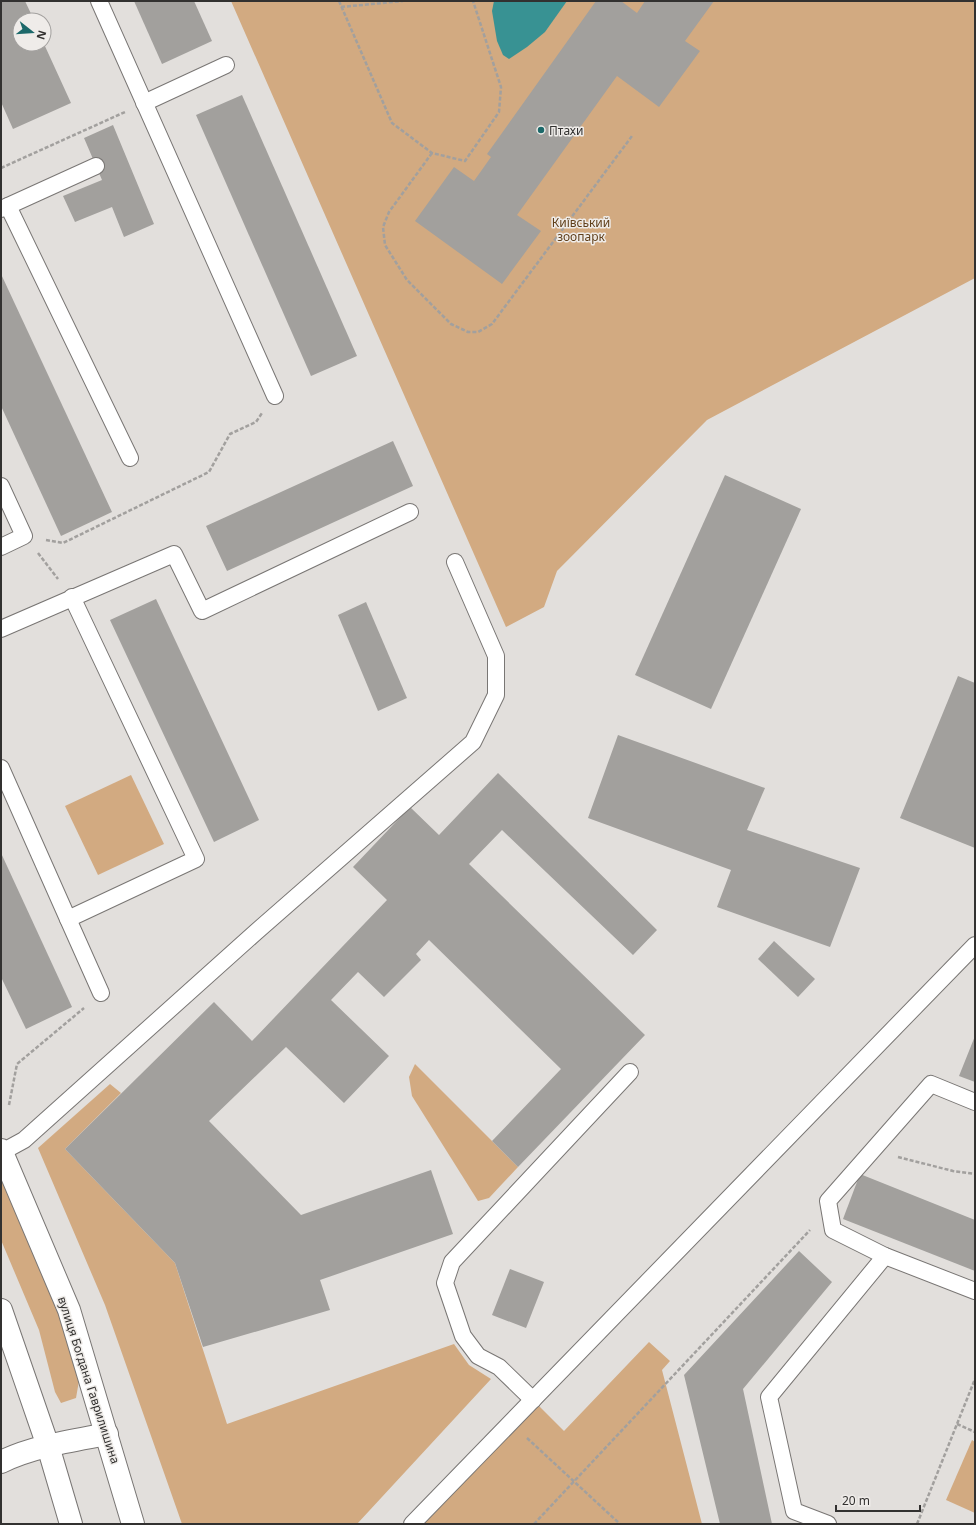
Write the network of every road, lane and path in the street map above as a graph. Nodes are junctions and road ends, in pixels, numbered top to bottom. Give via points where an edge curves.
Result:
1 (99, 1) edge
2 (339, 1) edge
3 (403, 1) edge
4 (474, 1) edge
5 (341, 7) junction
6 (226, 65) dead end
7 (144, 103) junction
8 (632, 136) dead end
9 (432, 153) junction
10 (96, 166) dead end
11 (1, 168) edge
12 (4, 207) edge
13 (275, 396) dead end
14 (244, 428) dead end
15 (130, 458) dead end
16 (1, 486) edge
17 (410, 512) dead end
18 (24, 536) junction
19 (1, 548) edge
20 (456, 562) dead end
21 (72, 597) junction
22 (1, 629) edge
23 (1, 768) edge
24 (68, 919) junction
25 (975, 945) edge
26 (101, 993) joint
27 (630, 1072) dead end
28 (975, 1102) edge
29 (9, 1105) dead end
30 (2, 1151) edge
31 (865, 1159) junction
32 (975, 1174) edge
33 (831, 1222) junction
34 (885, 1256) junction
35 (975, 1291) edge
36 (2, 1315) edge
37 (975, 1379) edge
38 (533, 1400) junction
39 (510, 1423) junction
40 (958, 1424) junction
41 (975, 1432) edge
42 (107, 1434) junction
43 (48, 1446) junction
44 (1, 1462) edge
45 (574, 1481) junction
46 (71, 1524) edge
47 (133, 1524) edge
48 (412, 1524) edge
49 (534, 1524) edge
50 (620, 1524) edge
51 (828, 1524) edge
52 (917, 1524) edge

1 - 7 lane
2 - 5 path
3 - 5 path
4 - 9 path via 501,87 499,112 465,161
5 - 9 path via 392,123
6 - 7 lane
7 - 11 path
7 - 13 lane
8 - 9 path via 492,324 478,332 468,332 451,324 407,280 385,245 383,227 389,212
10 - 12 lane
12 - 15 lane
14 - 18 path via 230,434 209,472 63,543
16 - 18 lane
17 - 21 lane via 202,611 174,554
18 - 19 lane
18 - 21 path
20 - 30 lane via 496,656 496,695 473,742 24,1140
21 - 22 lane
21 - 24 lane via 196,859
23 - 24 lane
24 - 26 lane
25 - 38 lane
26 - 29 path via 17,1064
27 - 38 lane via 452,1262 445,1283 463,1336 478,1356 499,1367
28 - 31 lane via 931,1084
30 - 42 street, вулиця Богдана Гаврилишина via 69,1310
31 - 32 path via 900,1156 953,1171
31 - 33 lane via 828,1201
33 - 34 lane via 833,1230
33 - 45 path via 813,1227
34 - 35 lane
34 - 51 lane via 769,1397 794,1511
36 - 43 street
37 - 40 path
38 - 39 lane
39 - 45 path
39 - 48 lane
40 - 41 path
40 - 52 path
42 - 43 street
42 - 47 street, вулиця Богдана Гаврилишина
43 - 44 street via 21,1453
43 - 46 street
45 - 49 path
45 - 50 path

